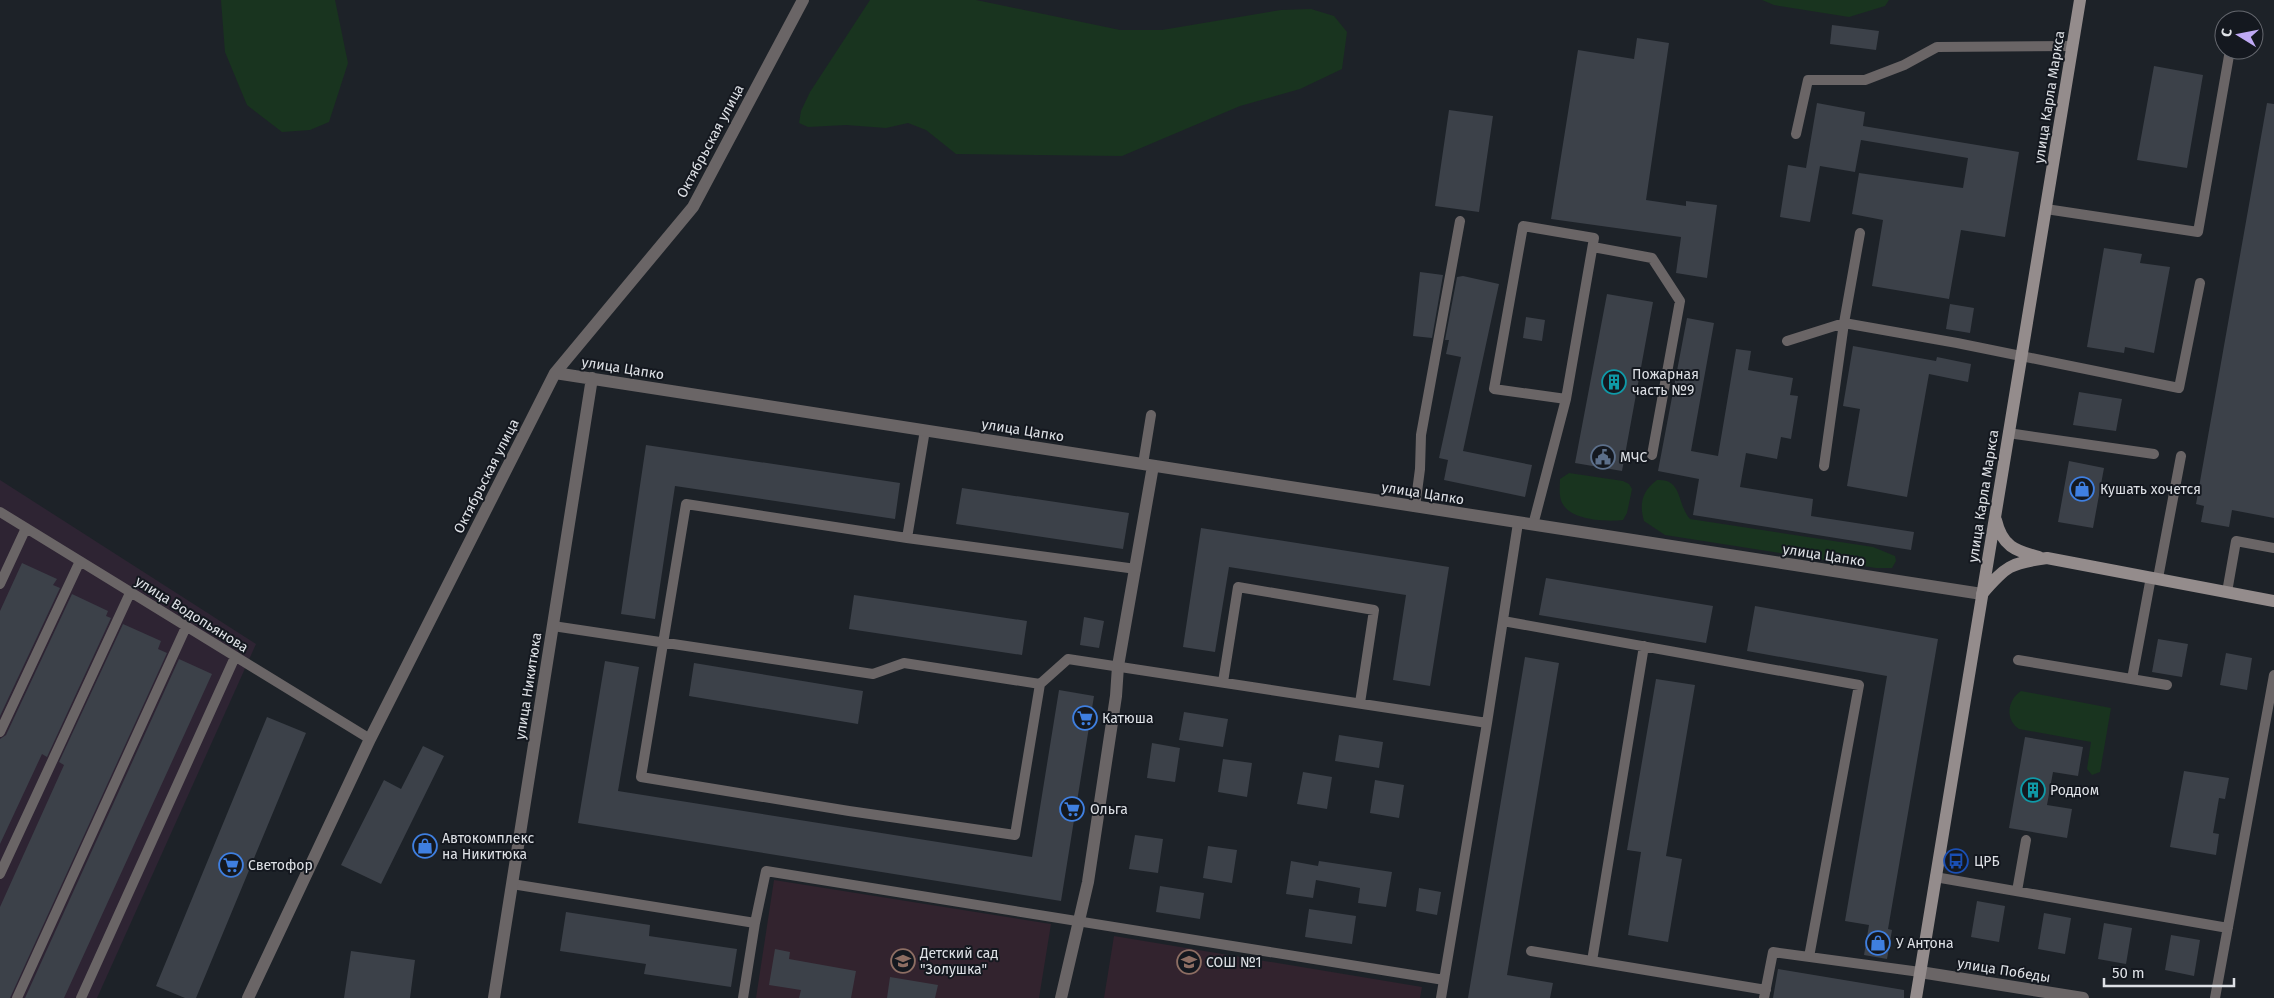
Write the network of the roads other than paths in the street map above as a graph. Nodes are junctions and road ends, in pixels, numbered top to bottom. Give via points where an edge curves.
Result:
1 (803, 0) edge
2 (2080, 0) edge
3 (2073, 46) junction
4 (2228, 60) edge
5 (1796, 134) dead end
6 (2046, 208) junction
7 (1460, 221) dead end
8 (1860, 233) dead end
9 (1593, 247) junction
10 (2200, 283) dead end
11 (1844, 323) junction
12 (1787, 341) dead end
13 (2021, 357) junction
14 (555, 372) junction
15 (592, 378) junction
16 (1566, 399) junction
17 (1151, 415) dead end
18 (925, 430) junction
19 (2008, 433) junction
20 (2154, 454) dead end
21 (1652, 455) dead end
22 (2181, 456) dead end
23 (1148, 465) junction
24 (1824, 466) dead end
25 (1415, 507) junction
26 (0, 512) edge
27 (1995, 515) junction
28 (1518, 523) junction
29 (1533, 525) junction
30 (26, 528) junction
31 (907, 538) junction
32 (2274, 548) edge
33 (2047, 558) junction
34 (80, 561) junction
35 (1136, 569) junction
36 (2155, 578) junction
37 (0, 584) edge
38 (130, 592) junction
39 (2226, 592) junction
40 (1982, 594) junction
41 (2274, 601) edge
42 (1503, 621) junction
43 (553, 626) junction
44 (186, 627) junction
45 (664, 642) junction
46 (1644, 646) junction
47 (235, 657) junction
48 (2018, 660) dead end
49 (1118, 666) junction
50 (2274, 675) edge
51 (2132, 679) junction
52 (1223, 682) junction
53 (1040, 684) junction
54 (2167, 685) dead end
55 (1360, 703) junction
56 (2269, 722) edge
57 (1487, 723) junction
58 (0, 732) edge
59 (370, 739) junction
60 (2026, 840) dead end
61 (0, 874) edge
62 (1935, 877) junction
63 (512, 884) junction
64 (2017, 891) junction
65 (1078, 920) junction
66 (755, 923) junction
67 (2228, 928) junction
68 (1531, 951) dead end
69 (1809, 957) junction
70 (1592, 961) junction
71 (1920, 972) junction
72 (1444, 980) junction
73 (1765, 994) edge
74 (17, 998) edge
75 (81, 998) edge
76 (248, 998) edge
77 (494, 998) edge
78 (743, 998) edge
79 (1061, 998) edge
80 (1441, 998) edge
81 (1916, 998) edge
82 (2083, 998) edge
83 (2215, 998) edge

1 - 14 street, Октябрьская улица via 693,207
2 - 3 street, улица Карла Маркса
3 - 5 lane via 1937,46 1904,65 1865,80 1808,80
3 - 6 street, улица Карла Маркса
4 - 6 lane via 2198,232
6 - 13 street, улица Карла Маркса
7 - 25 lane via 1421,435
8 - 11 lane
9 - 16 lane
9 - 16 lane via 1594,238 1523,226 1494,389
9 - 21 lane via 1652,258 1680,301
10 - 13 lane via 2179,388
11 - 12 lane
11 - 13 lane
11 - 24 lane
13 - 19 street, улица Карла Маркса
14 - 15 street, улица Цапко
14 - 59 street, Октябрьская улица
15 - 18 street, улица Цапко
15 - 43 street, улица Никитюка
16 - 29 lane
17 - 23 lane
18 - 23 street, улица Цапко
18 - 31 lane
19 - 20 lane
19 - 27 street, улица Карла Маркса
22 - 36 lane
23 - 25 street, улица Цапко
23 - 35 street
25 - 28 street, улица Цапко
26 - 30 lane, улица Водопьянова
27 - 33 street via 2002,538 2011,548
27 - 40 street, улица Карла Маркса
28 - 29 street, улица Цапко
28 - 42 lane
29 - 40 street, улица Цапко
30 - 34 lane, улица Водопьянова
30 - 37 lane
31 - 35 lane
31 - 45 lane via 686,504
32 - 39 lane via 2236,541
33 - 36 street
33 - 40 street via 2012,564 2001,571
34 - 38 lane, улица Водопьянова
34 - 58 lane
35 - 49 street
36 - 39 street
36 - 51 lane
38 - 44 lane, улица Водопьянова
38 - 61 lane
39 - 41 street
40 - 62 street, улица Карла Маркса
42 - 46 lane
42 - 57 lane
43 - 45 lane
43 - 63 street, улица Никитюка
44 - 47 lane, улица Водопьянова
44 - 74 lane
45 - 53 lane via 873,674 904,663
45 - 53 lane via 641,777 1015,835
46 - 69 lane via 1859,685
46 - 70 lane
47 - 59 lane, улица Водопьянова
47 - 75 lane
48 - 51 lane
49 - 52 lane
49 - 53 lane via 1068,659
49 - 65 street via 1088,882
50 - 56 lane
51 - 54 lane
52 - 55 lane
52 - 55 lane via 1238,587 1374,610
55 - 57 lane
56 - 67 lane
57 - 72 lane
59 - 76 street, Октябрьская улица
60 - 64 lane
62 - 64 lane
62 - 71 street, улица Карла Маркса
63 - 66 lane
63 - 77 street, улица Никитюка
64 - 67 lane
65 - 66 lane via 766,871
65 - 72 lane
65 - 79 street
66 - 78 lane
67 - 83 lane via 2226,964
68 - 70 lane
69 - 71 lane
69 - 73 lane via 1773,952
70 - 73 lane
71 - 81 street, улица Карла Маркса
71 - 82 street, улица Победы
72 - 80 lane

